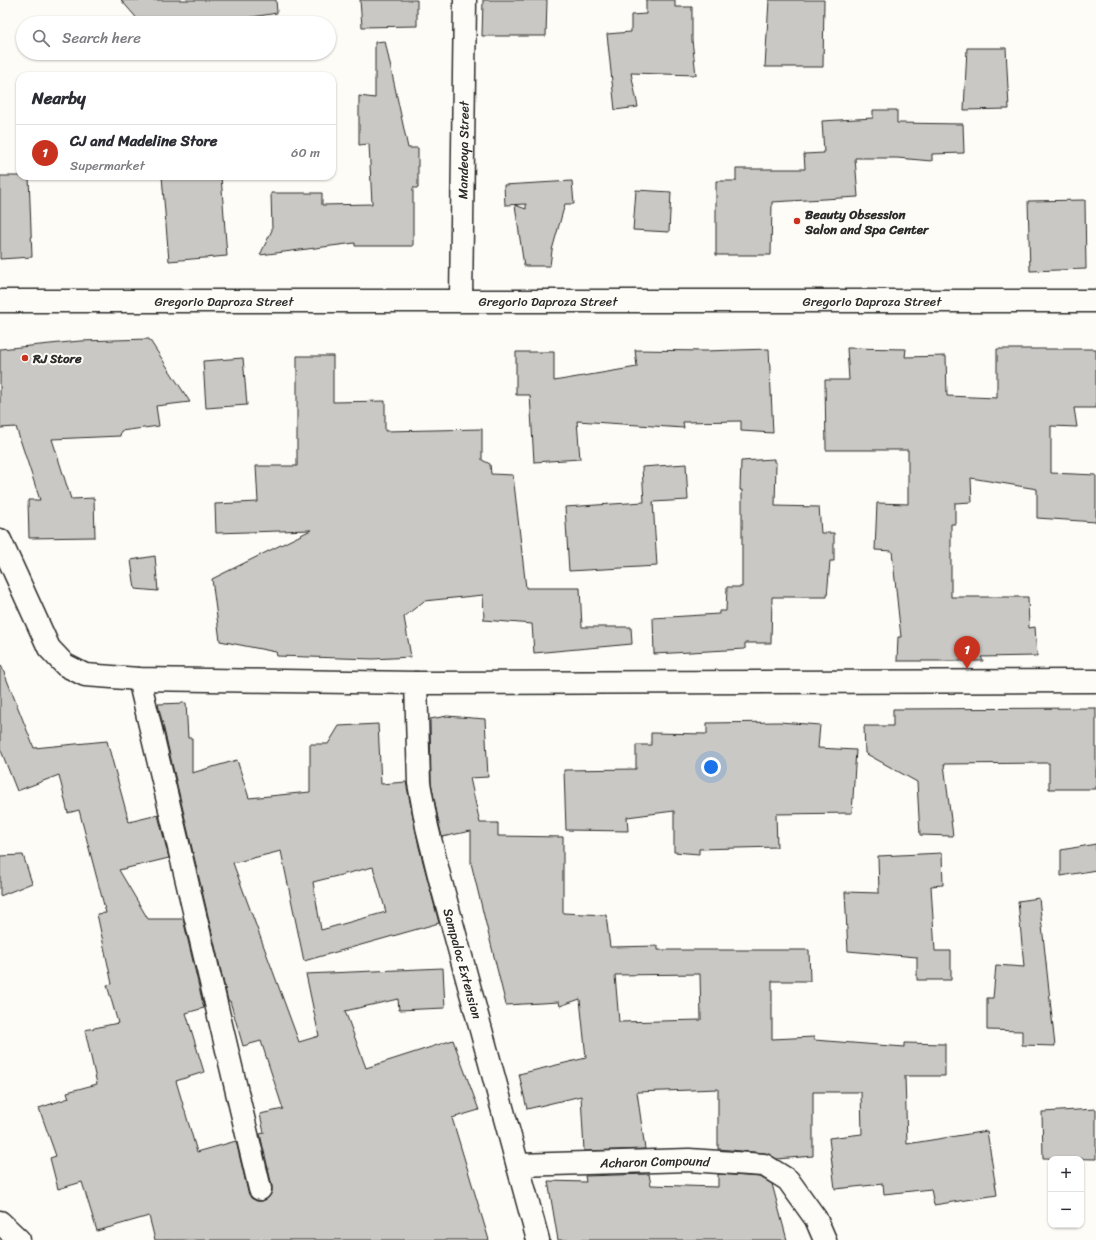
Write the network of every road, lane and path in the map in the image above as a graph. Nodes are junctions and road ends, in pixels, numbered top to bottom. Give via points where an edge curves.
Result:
1 (465, 0) edge
2 (461, 300) junction
3 (0, 301) edge
4 (1096, 301) edge
5 (0, 540) edge
6 (139, 679) junction
7 (1096, 681) edge
8 (416, 683) junction
9 (518, 1166) junction
10 (260, 1189) dead end
11 (0, 1222) edge
12 (19, 1240) edge
13 (538, 1240) edge
14 (825, 1240) edge

1 - 2 street, Mandeoya Street
2 - 3 street, Gregorio Daproza Street
2 - 4 street, Gregorio Daproza Street
5 - 6 street via 49,648 65,665 85,675
6 - 8 street
6 - 10 street
7 - 8 street
8 - 9 street, Sampaloc Extension via 419,782 427,827
9 - 13 street, Sampaloc Extension
9 - 14 street, Acharon Compound via 689,1160 764,1166 788,1180 816,1219
11 - 12 street

